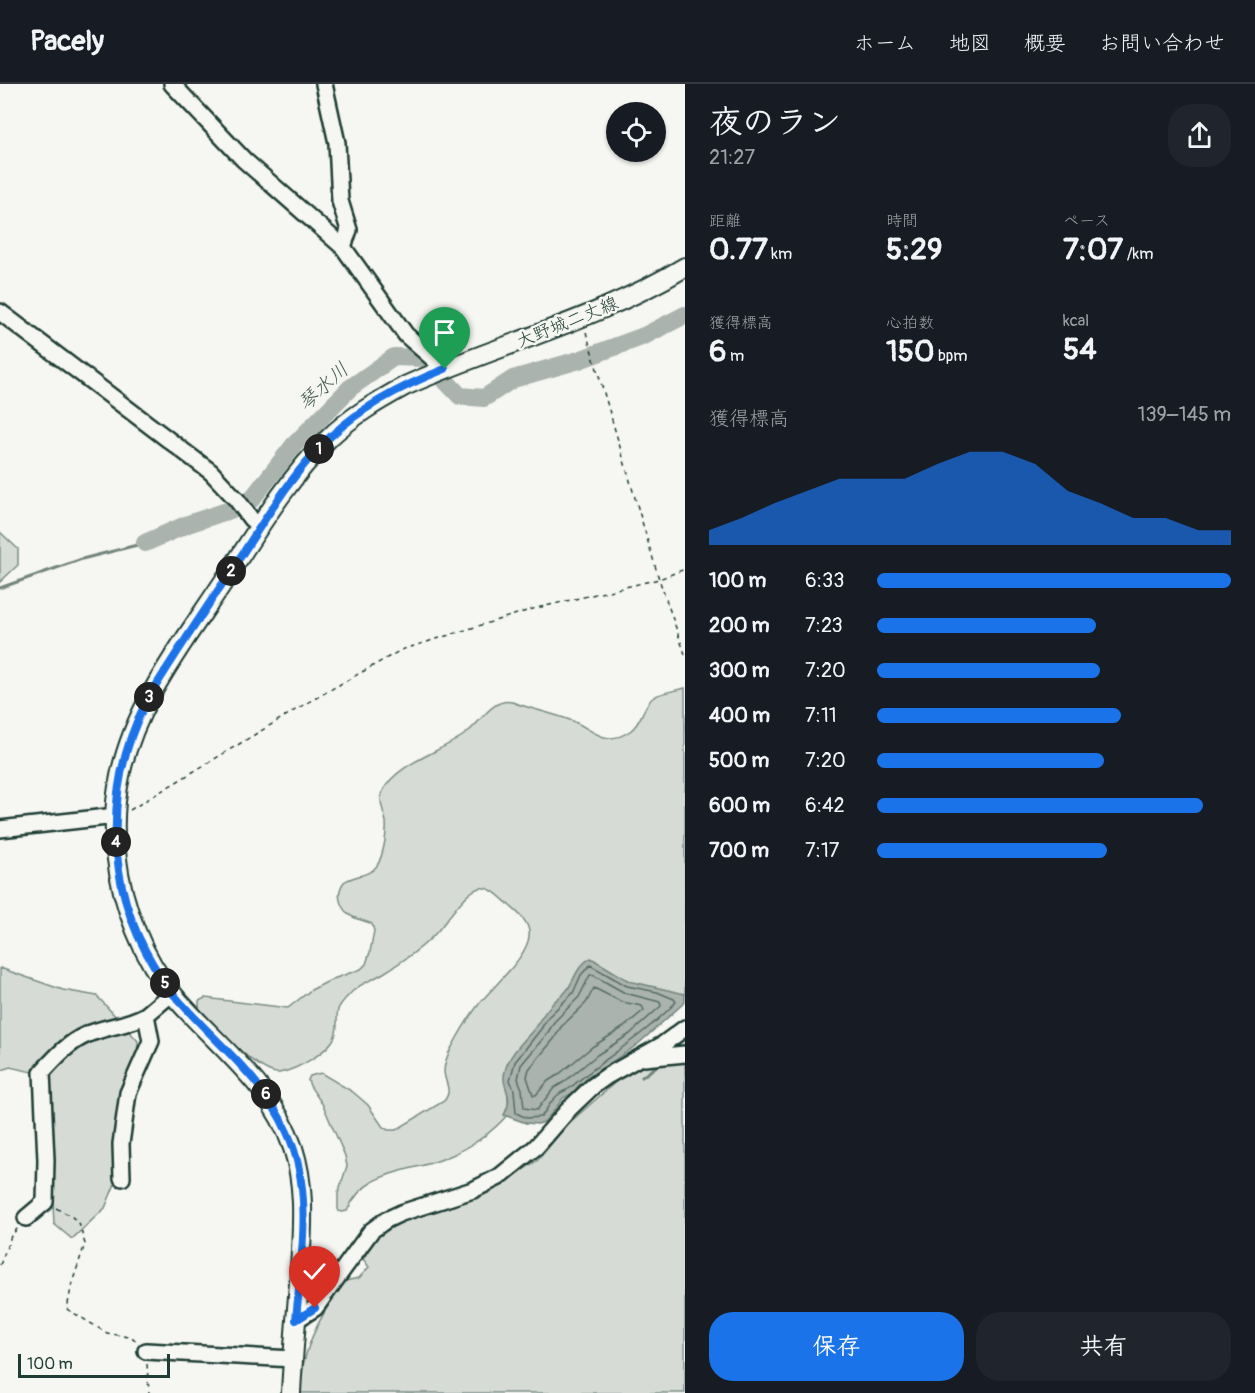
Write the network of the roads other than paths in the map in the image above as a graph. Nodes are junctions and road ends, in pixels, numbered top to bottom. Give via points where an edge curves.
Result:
1 (172, 84) edge
2 (324, 84) edge
3 (343, 247) junction
4 (685, 267) edge
5 (0, 312) edge
6 (445, 369) junction
7 (254, 520) junction
8 (116, 816) junction
9 (0, 829) edge
10 (172, 993) junction
11 (146, 1015) junction
12 (685, 1028) edge
13 (685, 1054) edge
14 (638, 1059) junction
15 (122, 1178) dead end
16 (26, 1218) road end
17 (296, 1320) junction
18 (146, 1351) road end
19 (293, 1359) junction
20 (291, 1393) edge

1 - 3 street via 244,160
2 - 3 street via 337,143 340,201 349,230
3 - 6 street via 406,335
4 - 6 main road, 大野城二丈線 via 580,318
5 - 7 street via 211,472
6 - 7 main road, 大野城二丈線 via 378,401 331,436
7 - 8 main road via 135,724 120,776
8 - 9 street
8 - 10 main road via 117,867 124,897 147,955
10 - 11 street
10 - 17 main road via 258,1084 288,1133 303,1198
11 - 15 street via 151,1041 128,1093 121,1144
11 - 16 street via 86,1035 66,1047 42,1072 45,1202
12 - 14 street
13 - 14 street
14 - 17 street via 580,1097 536,1147 499,1177 473,1190 401,1213 371,1231 315,1308
17 - 19 main road
18 - 19 street
19 - 20 main road

